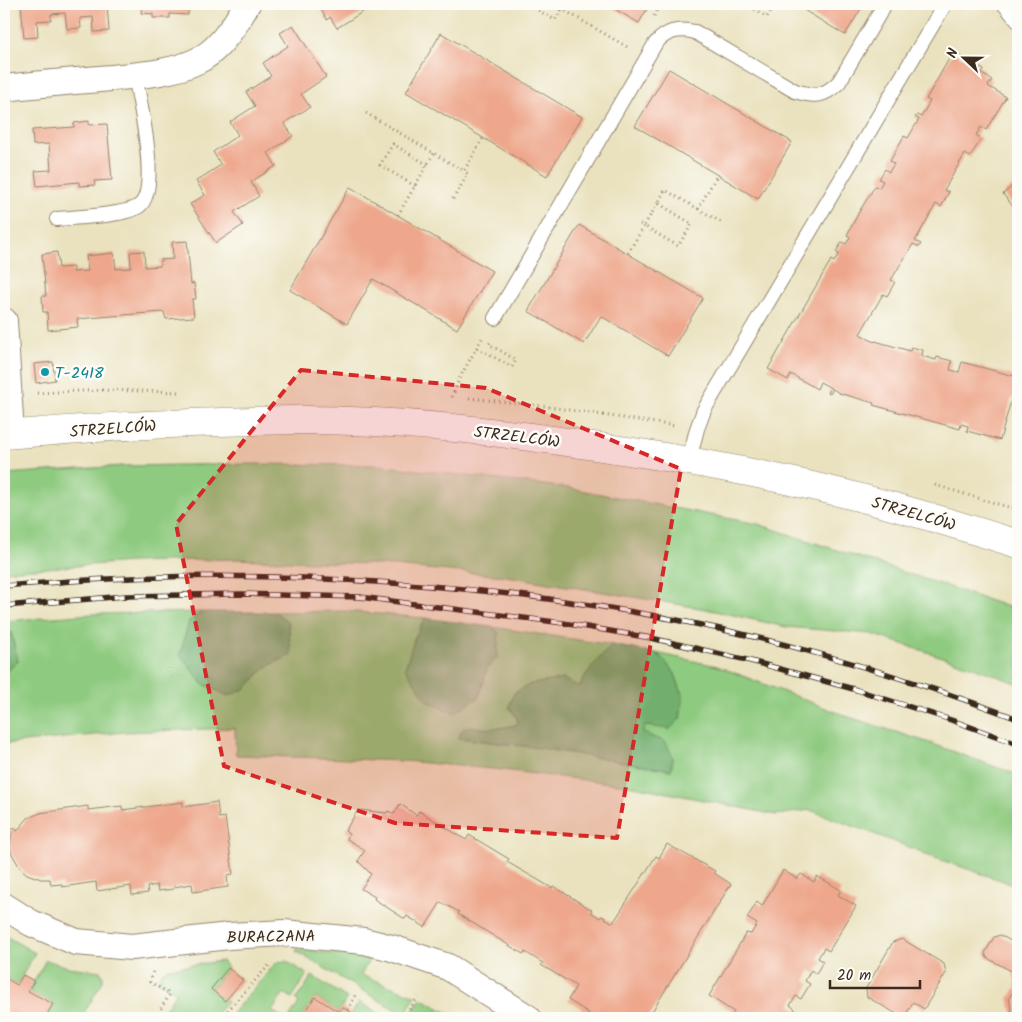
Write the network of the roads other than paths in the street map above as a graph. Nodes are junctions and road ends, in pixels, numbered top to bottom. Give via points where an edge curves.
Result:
1 (247, 4) edge
2 (885, 4) edge
3 (946, 4) edge
4 (1004, 4) edge
5 (1018, 21) edge
6 (135, 75) junction
7 (4, 88) edge
8 (57, 219) dead end
9 (494, 319) road end
10 (4, 321) edge
11 (5, 370) edge
12 (7, 434) edge
13 (690, 460) junction
14 (1018, 544) edge
15 (4, 906) edge
16 (528, 1018) edge

1 - 6 street via 216,48 198,61 175,69
2 - 9 lane via 839,82 830,91 819,95 795,92 695,32 670,32 662,36
3 - 13 lane via 704,410
4 - 5 lane
6 - 7 street
6 - 8 lane via 150,172 148,191 141,205 128,211
10 - 11 street
11 - 12 street
12 - 13 street, STRZELCÓW via 304,420 422,425 523,435
13 - 14 street, STRZELCÓW via 823,488
15 - 16 street, BURACZANA via 31,923 76,942 132,946 284,933 364,941 448,967

